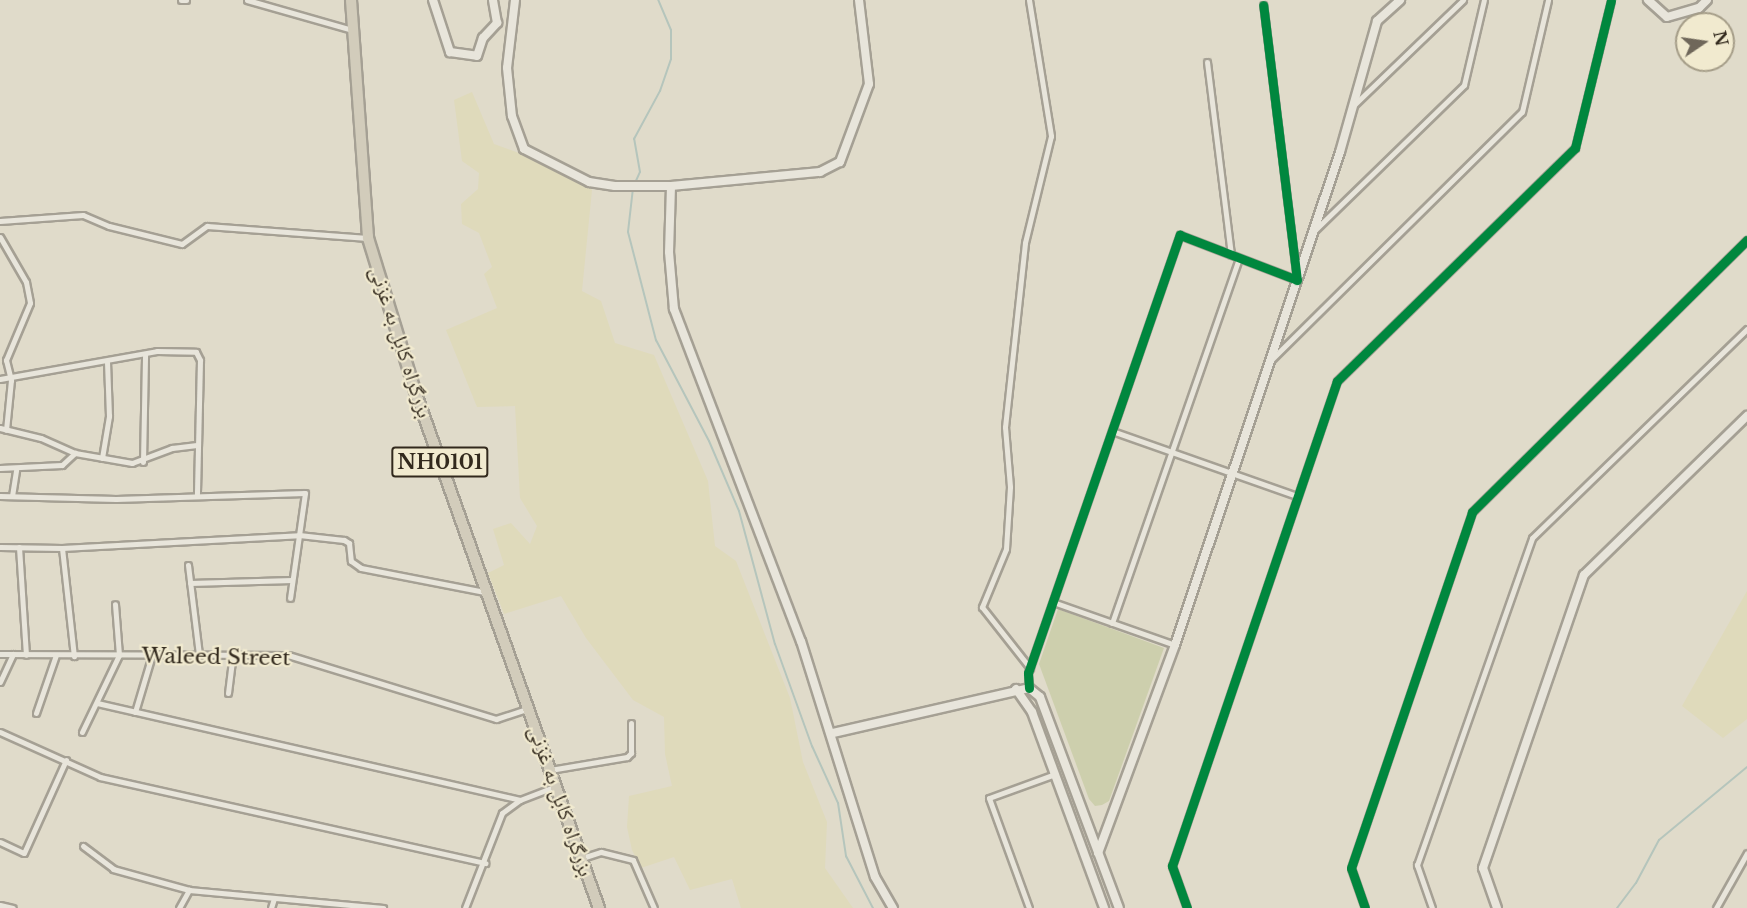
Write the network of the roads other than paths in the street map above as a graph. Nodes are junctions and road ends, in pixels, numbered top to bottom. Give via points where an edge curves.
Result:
1 (181, 0) edge
2 (186, 0) edge
3 (247, 0) edge
4 (351, 0) edge
5 (433, 0) edge
6 (493, 0) edge
7 (515, 0) edge
8 (859, 0) edge
9 (1029, 0) edge
10 (1400, 0) edge
11 (1463, 0) edge
12 (1484, 0) edge
13 (1548, 0) edge
14 (1611, 0) edge
15 (1648, 0) edge
16 (1707, 0) edge
17 (1263, 5) dead end
18 (352, 30) junction
19 (1207, 62) dead end
20 (1354, 105) junction
21 (671, 186) junction
22 (0, 221) edge
23 (1314, 231) junction
24 (0, 237) edge
25 (368, 238) junction
26 (1747, 240) edge
27 (1231, 255) junction
28 (1239, 258) junction
29 (1298, 280) junction
30 (1747, 329) edge
31 (146, 354) junction
32 (1271, 360) junction
33 (107, 362) junction
34 (0, 379) edge
35 (11, 380) junction
36 (1747, 416) edge
37 (3, 429) edge
38 (1112, 431) junction
39 (197, 445) junction
40 (1172, 452) junction
41 (75, 453) junction
42 (102, 458) junction
43 (143, 462) junction
44 (0, 468) edge
45 (16, 470) junction
46 (1233, 473) junction
47 (197, 495) junction
48 (0, 496) edge
49 (12, 496) junction
50 (1297, 496) junction
51 (299, 535) junction
52 (0, 547) edge
53 (19, 548) junction
54 (62, 548) junction
55 (188, 566) dead end
56 (292, 580) junction
57 (190, 583) junction
58 (487, 593) junction
59 (290, 598) dead end
60 (1053, 602) junction
61 (115, 604) dead end
62 (1112, 623) junction
63 (1175, 645) junction
64 (233, 653) junction
65 (0, 654) edge
66 (12, 654) junction
67 (199, 654) junction
68 (26, 655) junction
69 (56, 655) junction
70 (119, 655) junction
71 (152, 655) junction
72 (74, 656) junction
73 (1030, 668) junction
74 (0, 682) edge
75 (1016, 688) junction
76 (1029, 688) junction
77 (228, 693) dead end
78 (97, 703) junction
79 (529, 708) junction
80 (135, 712) junction
81 (36, 713) dead end
82 (631, 723) dead end
83 (0, 732) edge
84 (82, 732) dead end
85 (833, 733) junction
86 (66, 760) junction
87 (550, 770) junction
88 (1055, 774) junction
89 (556, 786) junction
90 (520, 800) junction
91 (0, 842) edge
92 (83, 846) dead end
93 (1098, 853) junction
94 (1747, 853) edge
95 (581, 858) junction
96 (486, 863) junction
97 (189, 890) junction
98 (274, 898) junction
99 (0, 905) edge
100 (330, 906) edge
101 (13, 908) edge
102 (179, 908) edge
103 (271, 908) edge
104 (383, 908) edge
105 (465, 908) edge
106 (599, 908) edge
107 (654, 908) edge
108 (893, 908) edge
109 (1029, 908) edge
110 (1104, 908) edge
111 (1119, 908) edge
112 (1187, 908) edge
113 (1365, 908) edge
114 (1431, 908) edge
115 (1497, 908) edge
116 (1716, 908) edge

1 - 2 street
3 - 18 street
4 - 18 highway, بزرگراه کابل به غزنی / NH0101
5 - 6 street via 450,52 477,56 483,38 497,23
7 - 21 street via 507,68 512,116 524,149 589,182
8 - 21 street via 869,84 840,162 820,172
9 - 73 street via 1051,136 1025,243 1006,415 1010,487 1006,549 982,607
10 - 20 street via 1377,21
11 - 20 street
12 - 23 street via 1464,85
13 - 32 street via 1522,112
14 - 50 street via 1575,148 1337,381
15 - 16 street via 1667,17 1699,8
17 - 29 street
18 - 25 highway, بزرگراه کابل به غزنی / NH0101
19 - 27 street
20 - 23 street
21 - 85 street via 669,252 675,309
22 - 25 street via 83,215 109,226 182,244 207,226
23 - 29 street
24 - 35 street via 26,282 30,303 9,345 6,360
25 - 58 highway, بزرگراه کابل به غزنی / NH0101 via 415,391
26 - 113 street via 1472,512 1351,868
27 - 28 street
27 - 38 street via 1180,235
28 - 29 street
28 - 40 street
29 - 32 street
30 - 114 street via 1532,538 1417,865
31 - 33 street
31 - 39 street via 200,355
31 - 43 street
32 - 46 street
33 - 35 street
33 - 42 street via 109,417
34 - 35 street
35 - 37 street
36 - 115 street via 1584,574 1483,868
37 - 41 street via 41,438
38 - 40 street
38 - 60 street
39 - 43 street via 172,448
39 - 47 street
40 - 46 street
40 - 62 street
41 - 42 street
41 - 45 street via 63,465
42 - 43 street
44 - 45 street
45 - 49 street
46 - 50 street
46 - 63 street
47 - 49 street via 116,499
47 - 51 street via 305,493
48 - 49 street
50 - 112 street via 1172,866
51 - 54 street
51 - 56 street
51 - 58 street via 349,543 354,566
52 - 53 street
53 - 54 street
53 - 68 street
54 - 72 street
55 - 57 street
56 - 57 street
56 - 59 street
57 - 67 street
58 - 79 highway, بزرگراه کابل به غزنی / NH0101
60 - 62 street
60 - 73 street
61 - 70 street
62 - 63 street
63 - 93 street
64 - 67 street, Waleed Street
64 - 77 street
64 - 79 street, Waleed Street via 288,655 496,719
65 - 66 street, Waleed Street
66 - 68 street, Waleed Street
66 - 74 street
67 - 71 street, Waleed Street
68 - 69 street, Waleed Street
69 - 72 street, Waleed Street
69 - 81 street
70 - 71 street, Waleed Street
70 - 72 street, Waleed Street
70 - 78 street
71 - 80 street
73 - 76 street
75 - 76 street
75 - 85 street
75 - 88 street via 1032,712
76 - 93 street via 1040,697
78 - 80 street
78 - 84 street
79 - 87 highway, بزرگراه کابل به غزنی / NH0101
80 - 90 street
82 - 87 street via 631,753 627,757
83 - 86 street
85 - 108 street via 875,877
86 - 91 street via 24,853
86 - 96 street via 111,780
87 - 89 highway, بزرگراه کابل به غزنی / NH0101
88 - 109 street via 989,798
88 - 110 street
89 - 90 street
89 - 95 highway, بزرگراه کابل به غزنی / NH0101
90 - 96 street via 502,813
92 - 97 street via 113,869
93 - 111 street
94 - 116 street
95 - 106 highway, بزرگراه کابل به غزنی / NH0101
95 - 107 street via 601,852 633,860
96 - 105 street
97 - 98 street
97 - 102 street
98 - 100 street
98 - 103 street
99 - 101 street
100 - 104 street

